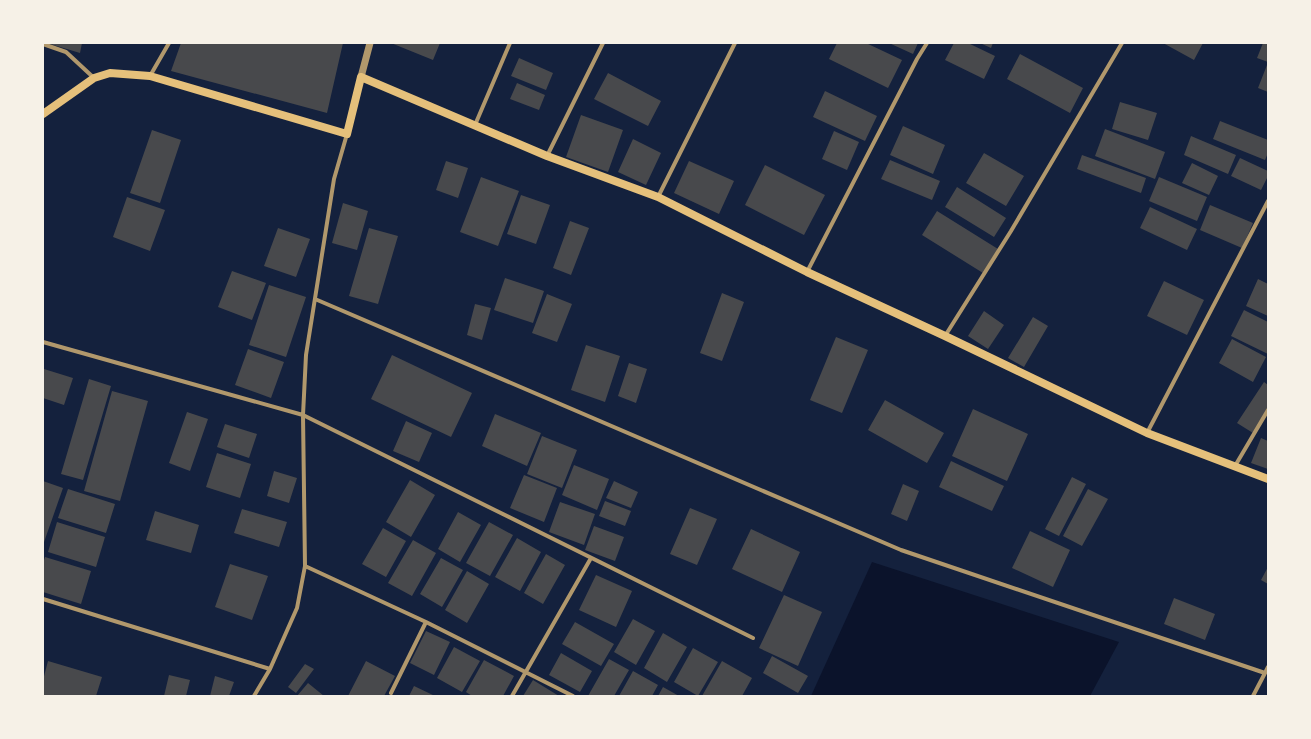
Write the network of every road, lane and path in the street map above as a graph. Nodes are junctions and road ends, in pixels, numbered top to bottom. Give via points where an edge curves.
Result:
1 (169, 43) edge
2 (370, 43) edge
3 (510, 43) edge
4 (603, 43) edge
5 (735, 43) edge
6 (927, 43) edge
7 (1122, 43) edge
8 (43, 44) edge
9 (150, 76) junction
10 (361, 77) junction
11 (94, 78) junction
12 (43, 114) edge
13 (475, 125) junction
14 (347, 134) junction
15 (547, 156) junction
16 (658, 197) junction
17 (1268, 201) edge
18 (807, 272) junction
19 (315, 299) junction
20 (945, 336) junction
21 (43, 342) edge
22 (1268, 410) edge
23 (303, 415) junction
24 (1147, 433) junction
25 (1235, 466) junction
26 (1268, 478) edge
27 (591, 558) junction
28 (305, 566) junction
29 (43, 599) edge
30 (426, 622) junction
31 (753, 638) dead end
32 (1268, 667) edge
33 (270, 669) junction
34 (525, 672) junction
35 (1265, 673) junction
36 (391, 693) dead end
37 (254, 696) edge
38 (512, 696) edge
39 (573, 696) edge
40 (1253, 696) edge

1 - 9 street
2 - 10 street
3 - 13 street
4 - 15 street
5 - 16 street
6 - 18 street
7 - 20 street via 1011,231
8 - 11 street via 66,52
9 - 11 main road via 110,73
9 - 14 main road
10 - 13 main road
10 - 14 main road
11 - 12 main road
13 - 15 main road
14 - 19 street via 334,179
15 - 16 main road
16 - 18 main road
17 - 24 street
18 - 20 main road
19 - 23 street via 306,355
19 - 35 street via 901,550
20 - 24 main road
21 - 23 street
22 - 25 street
23 - 27 street
23 - 28 street
24 - 25 main road
25 - 26 main road
27 - 31 street
27 - 34 street
28 - 30 street
28 - 33 street via 297,608
29 - 33 street
30 - 34 street
30 - 36 street
32 - 35 street
33 - 37 street
34 - 38 street
34 - 39 street
35 - 40 street

